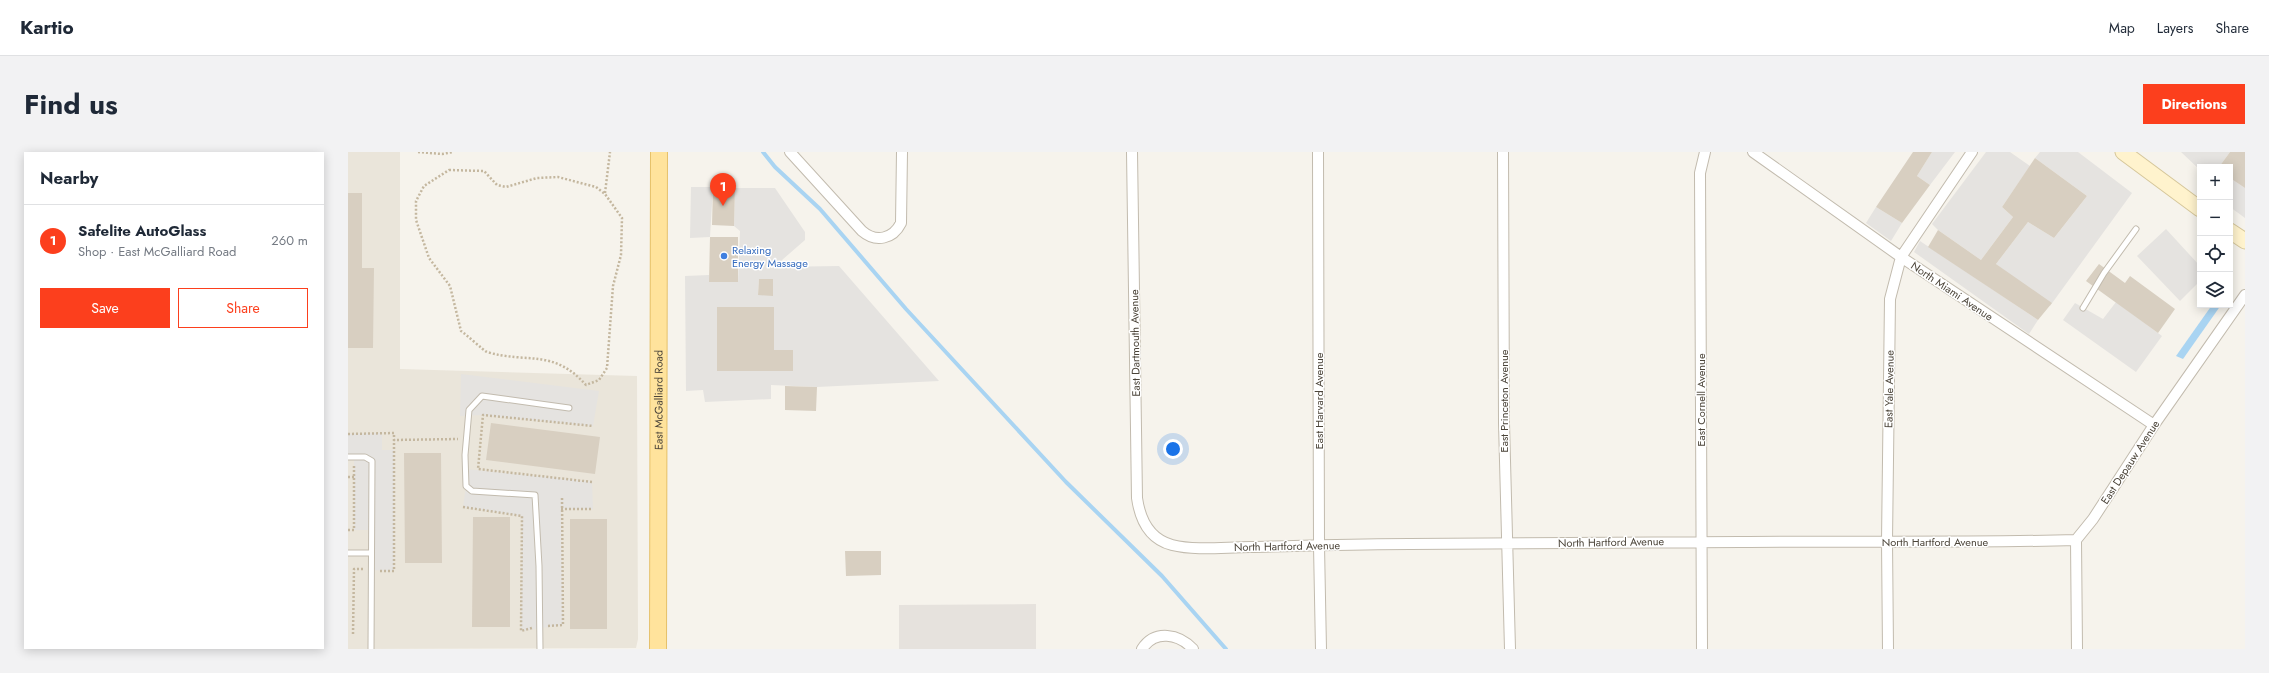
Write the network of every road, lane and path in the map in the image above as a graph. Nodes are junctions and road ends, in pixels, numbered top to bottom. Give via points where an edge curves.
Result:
1 (418, 152) edge
2 (453, 152) edge
3 (610, 152) edge
4 (659, 152) edge
5 (790, 152) edge
6 (902, 152) edge
7 (1132, 152) edge
8 (1318, 152) edge
9 (1503, 152) edge
10 (1705, 152) edge
11 (1753, 152) edge
12 (1972, 152) edge
13 (2123, 152) edge
14 (605, 194) junction
15 (2197, 207) edge
16 (2136, 229) dead end
17 (2233, 233) edge
18 (2245, 241) edge
19 (1901, 257) junction
20 (2244, 301) edge
21 (2083, 308) dead end
22 (569, 408) dead end
23 (2154, 425) junction
24 (593, 426) dead end
25 (348, 434) edge
26 (458, 439) dead end
27 (394, 440) junction
28 (348, 457) edge
29 (354, 464) dead end
30 (348, 477) edge
31 (354, 477) junction
32 (592, 482) dead end
33 (562, 496) dead end
34 (463, 507) dead end
35 (561, 509) junction
36 (593, 509) dead end
37 (348, 530) edge
38 (1150, 531) joint
39 (2076, 540) junction
40 (1887, 541) junction
41 (1701, 542) junction
42 (1506, 544) junction
43 (1319, 546) junction
44 (348, 553) edge
45 (371, 553) junction
46 (354, 569) junction
47 (363, 569) dead end
48 (348, 570) edge
49 (378, 571) dead end
50 (548, 626) dead end
51 (533, 628) dead end
52 (353, 634) dead end
53 (371, 649) edge
54 (540, 649) edge
55 (658, 649) edge
56 (1142, 649) edge
57 (1193, 649) edge
58 (1321, 649) edge
59 (1510, 649) edge
60 (1702, 649) edge
61 (1888, 649) edge
62 (2077, 649) edge

1 - 2 path
3 - 14 path
4 - 55 main road, East McGalliard Road
5 - 6 street via 862,231 874,239 891,235 898,229 903,216
7 - 38 street, East Dartmouth Avenue via 1137,498 1139,514
8 - 43 street, East Harvard Avenue
9 - 42 street, East Princeton Avenue
10 - 41 street, East Cornell Avenue via 1700,173
11 - 19 street, North Miami Avenue
12 - 19 street, East Yale Avenue
13 - 15 main road via 2139,160
14 - 14 path via 596,187 558,177 537,178 506,187 497,185 484,171 449,170 424,186 416,201 416,220 429,258 450,286 461,331 486,351 546,359 564,365 586,385 599,380 607,368 613,286 622,240 622,218
16 - 21 lane via 2104,273
17 - 18 main road
19 - 23 street, North Miami Avenue
19 - 40 street, East Yale Avenue via 1890,299
20 - 23 street, East Depauw Avenue
22 - 54 lane via 482,396 469,410 465,455 466,486 472,490 535,495
23 - 39 street, East Depauw Avenue via 2093,519
24 - 32 path via 483,415 478,469
25 - 27 path via 394,433
26 - 27 path
27 - 49 path via 394,571
28 - 45 lane via 365,457 372,461
29 - 31 path
30 - 31 path
31 - 37 path via 354,530
33 - 35 path
34 - 51 path via 522,516 521,630
35 - 36 path
35 - 50 path via 563,625
38 - 43 street, North Hartford Avenue via 1168,544 1178,546
39 - 40 street, North Hartford Avenue via 1943,543
39 - 62 street
40 - 41 street, North Hartford Avenue
40 - 61 street, East Yale Avenue
41 - 42 street, North Hartford Avenue
41 - 60 street, East Cornell Avenue
42 - 43 street, North Hartford Avenue
42 - 59 street, East Princeton Avenue
43 - 58 street, East Harvard Avenue
44 - 45 lane
45 - 53 lane
46 - 47 path
46 - 48 path
46 - 52 path
56 - 57 street via 1150,641 1170,635 1178,637

